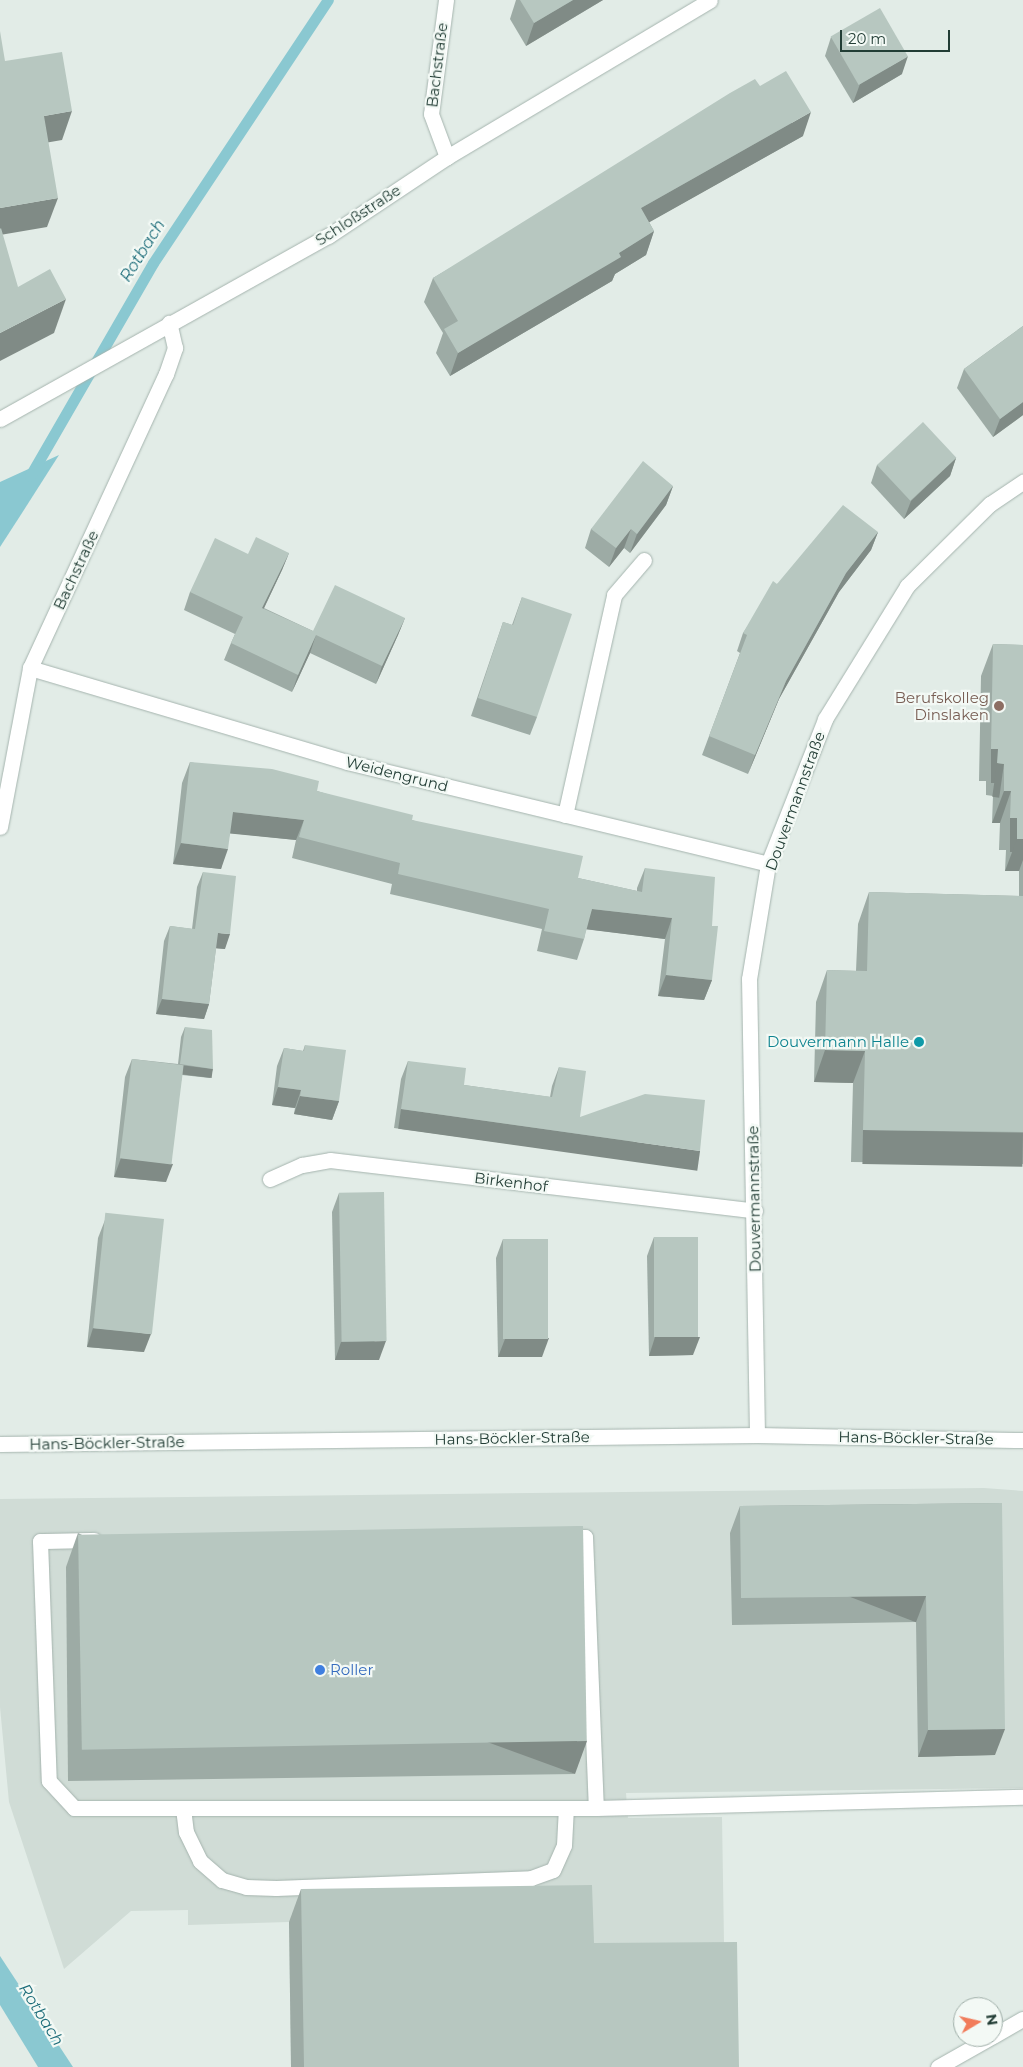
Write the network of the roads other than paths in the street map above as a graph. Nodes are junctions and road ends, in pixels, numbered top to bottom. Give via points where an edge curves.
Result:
1 (446, 0) edge
2 (710, 0) edge
3 (447, 157) junction
4 (169, 323) junction
5 (0, 419) edge
6 (1023, 482) edge
7 (644, 560) dead end
8 (30, 668) junction
9 (565, 815) junction
10 (0, 827) edge
11 (768, 864) junction
12 (270, 1179) dead end
13 (755, 1211) junction
14 (757, 1434) junction
15 (1023, 1440) edge
16 (0, 1444) edge
17 (545, 1537) edge
18 (109, 1540) edge
19 (1023, 1797) edge
20 (183, 1808) junction
21 (566, 1808) junction
22 (596, 1808) junction
23 (1023, 2019) edge
24 (1003, 2030) edge
25 (973, 2047) edge
26 (938, 2067) edge

1 - 3 street, Bachstraße via 431,114
2 - 3 street, Schloßstraße
3 - 4 street, Schloßstraße via 328,236
4 - 5 street, Schloßstraße
4 - 8 street, Bachstraße via 175,348 166,374
6 - 11 street, Douvermannstraße via 990,504 907,586 825,719
7 - 9 street via 614,595
8 - 9 street, Weidengrund via 347,762
8 - 10 street, Bachstraße
9 - 11 street, Weidengrund
11 - 13 street, Douvermannstraße via 749,980
12 - 13 street, Birkenhof via 302,1165 330,1160
13 - 14 street, Douvermannstraße
14 - 15 street, Hans-Böckler-Straße
14 - 16 street, Hans-Böckler-Straße
17 - 22 street via 584,1537
18 - 20 street via 40,1541 49,1780 74,1808
19 - 22 street
20 - 21 street
20 - 21 street via 186,1832 200,1861 222,1880 246,1887 276,1888 531,1878 553,1870 564,1846
21 - 22 street
23 - 24 street
25 - 26 street

